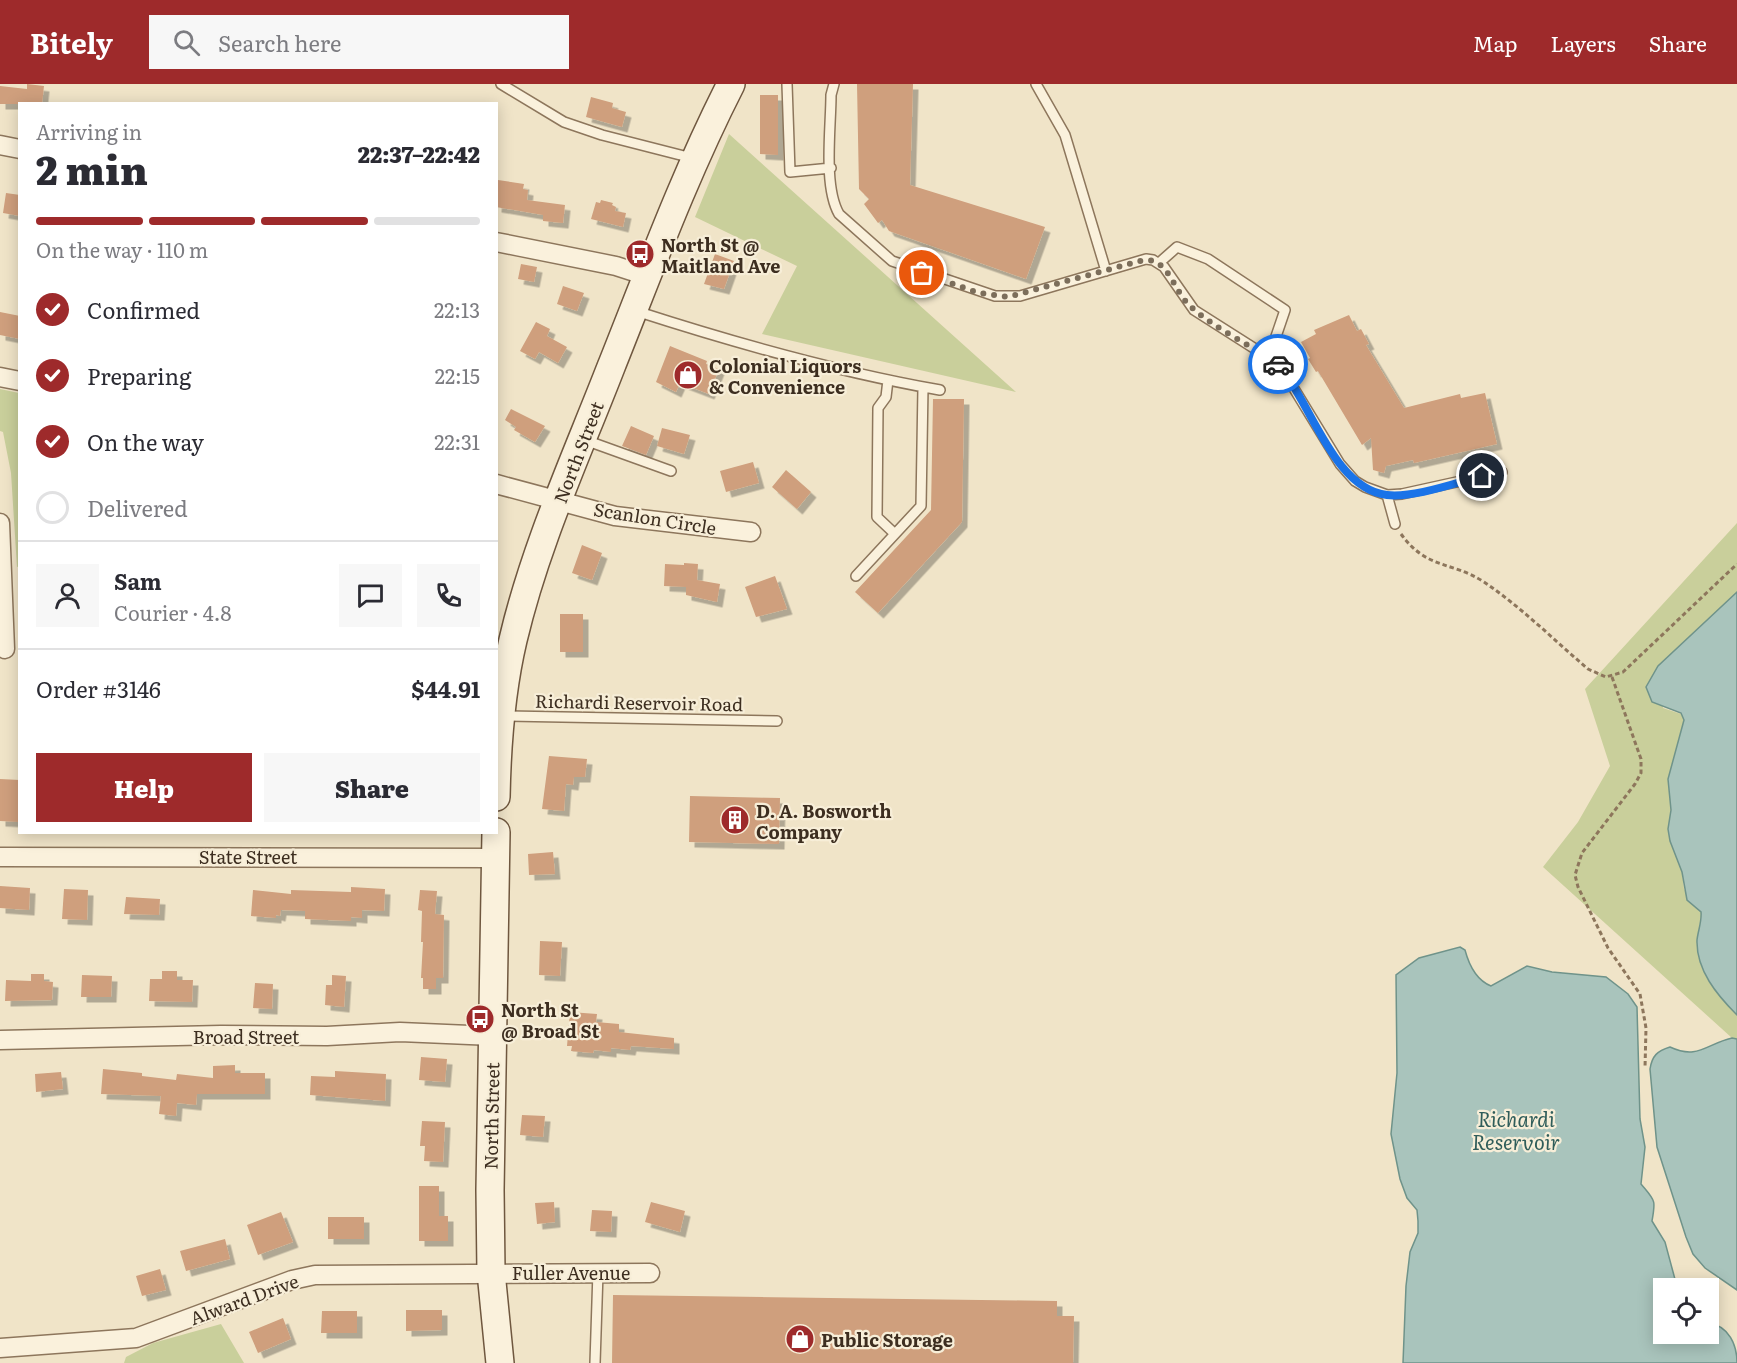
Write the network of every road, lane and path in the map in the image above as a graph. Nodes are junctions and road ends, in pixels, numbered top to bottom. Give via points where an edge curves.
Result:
1 (501, 84) edge
2 (731, 84) edge
3 (786, 84) edge
4 (834, 84) edge
5 (1036, 84) edge
6 (0, 145) edge
7 (18, 149) edge
8 (694, 159) junction
9 (831, 168) junction
10 (498, 242) edge
11 (1159, 263) junction
12 (1106, 271) junction
13 (647, 276) junction
14 (634, 310) junction
15 (1269, 357) junction
16 (0, 377) edge
17 (888, 380) junction
18 (18, 381) edge
19 (924, 387) junction
20 (940, 390) dead end
21 (583, 439) junction
22 (671, 471) dead end
23 (1502, 472) dead end
24 (498, 484) edge
25 (1387, 495) junction
26 (560, 499) junction
27 (0, 523) edge
28 (1395, 524) joint
29 (751, 532) dead end
30 (895, 534) junction
31 (1737, 564) edge
32 (856, 576) dead end
33 (8, 649) edge
34 (501, 676) edge
35 (1612, 677) junction
36 (501, 716) junction
37 (777, 721) dead end
38 (498, 765) edge
39 (496, 845) edge
40 (0, 857) edge
41 (493, 1036) junction
42 (0, 1040) edge
43 (1645, 1068) dead end
44 (491, 1272) junction
45 (597, 1272) junction
46 (650, 1273) dead end
47 (0, 1348) edge
48 (500, 1363) edge
49 (595, 1363) edge

1 - 8 lane via 564,122
2 - 8 main road, North Street
3 - 9 lane via 790,171
4 - 9 lane
5 - 12 lane via 1065,135
6 - 7 street
8 - 13 main road, North Street
9 - 12 lane via 831,194 839,214 882,253 903,266 979,293 1008,297
10 - 13 street
11 - 12 lane via 1146,259
11 - 15 lane via 1194,310
11 - 15 lane via 1177,247 1208,259 1285,310
13 - 14 main road, North Street
14 - 17 lane via 702,332
14 - 21 main road, North Street
15 - 25 lane via 1287,374 1347,474 1365,487
16 - 18 street
17 - 19 lane
17 - 30 lane via 878,408 877,516
19 - 20 lane
19 - 30 lane via 921,506
21 - 22 lane
21 - 26 main road, North Street
23 - 25 lane
24 - 26 street, Scanlon Circle
25 - 28 lane
26 - 29 street, Scanlon Circle via 615,516
26 - 34 main road, North Street via 524,596
27 - 33 street
28 - 35 path via 1421,555 1483,582 1595,674
30 - 32 lane
31 - 35 path via 1623,672
34 - 36 main road, North Street
35 - 43 path via 1641,759 1641,773 1582,853 1576,882 1608,948 1640,994 1646,1028
36 - 37 lane, Richardi Reservoir Road
36 - 38 main road, North Street
39 - 40 street, State Street
39 - 41 main road, North Street
41 - 42 street, Broad Street via 400,1032
41 - 44 main road, North Street
44 - 45 street, Fuller Avenue
44 - 47 street, Alward Drive via 315,1275 291,1280 136,1338
44 - 48 main road, North Street
45 - 46 street, Fuller Avenue
45 - 49 lane

